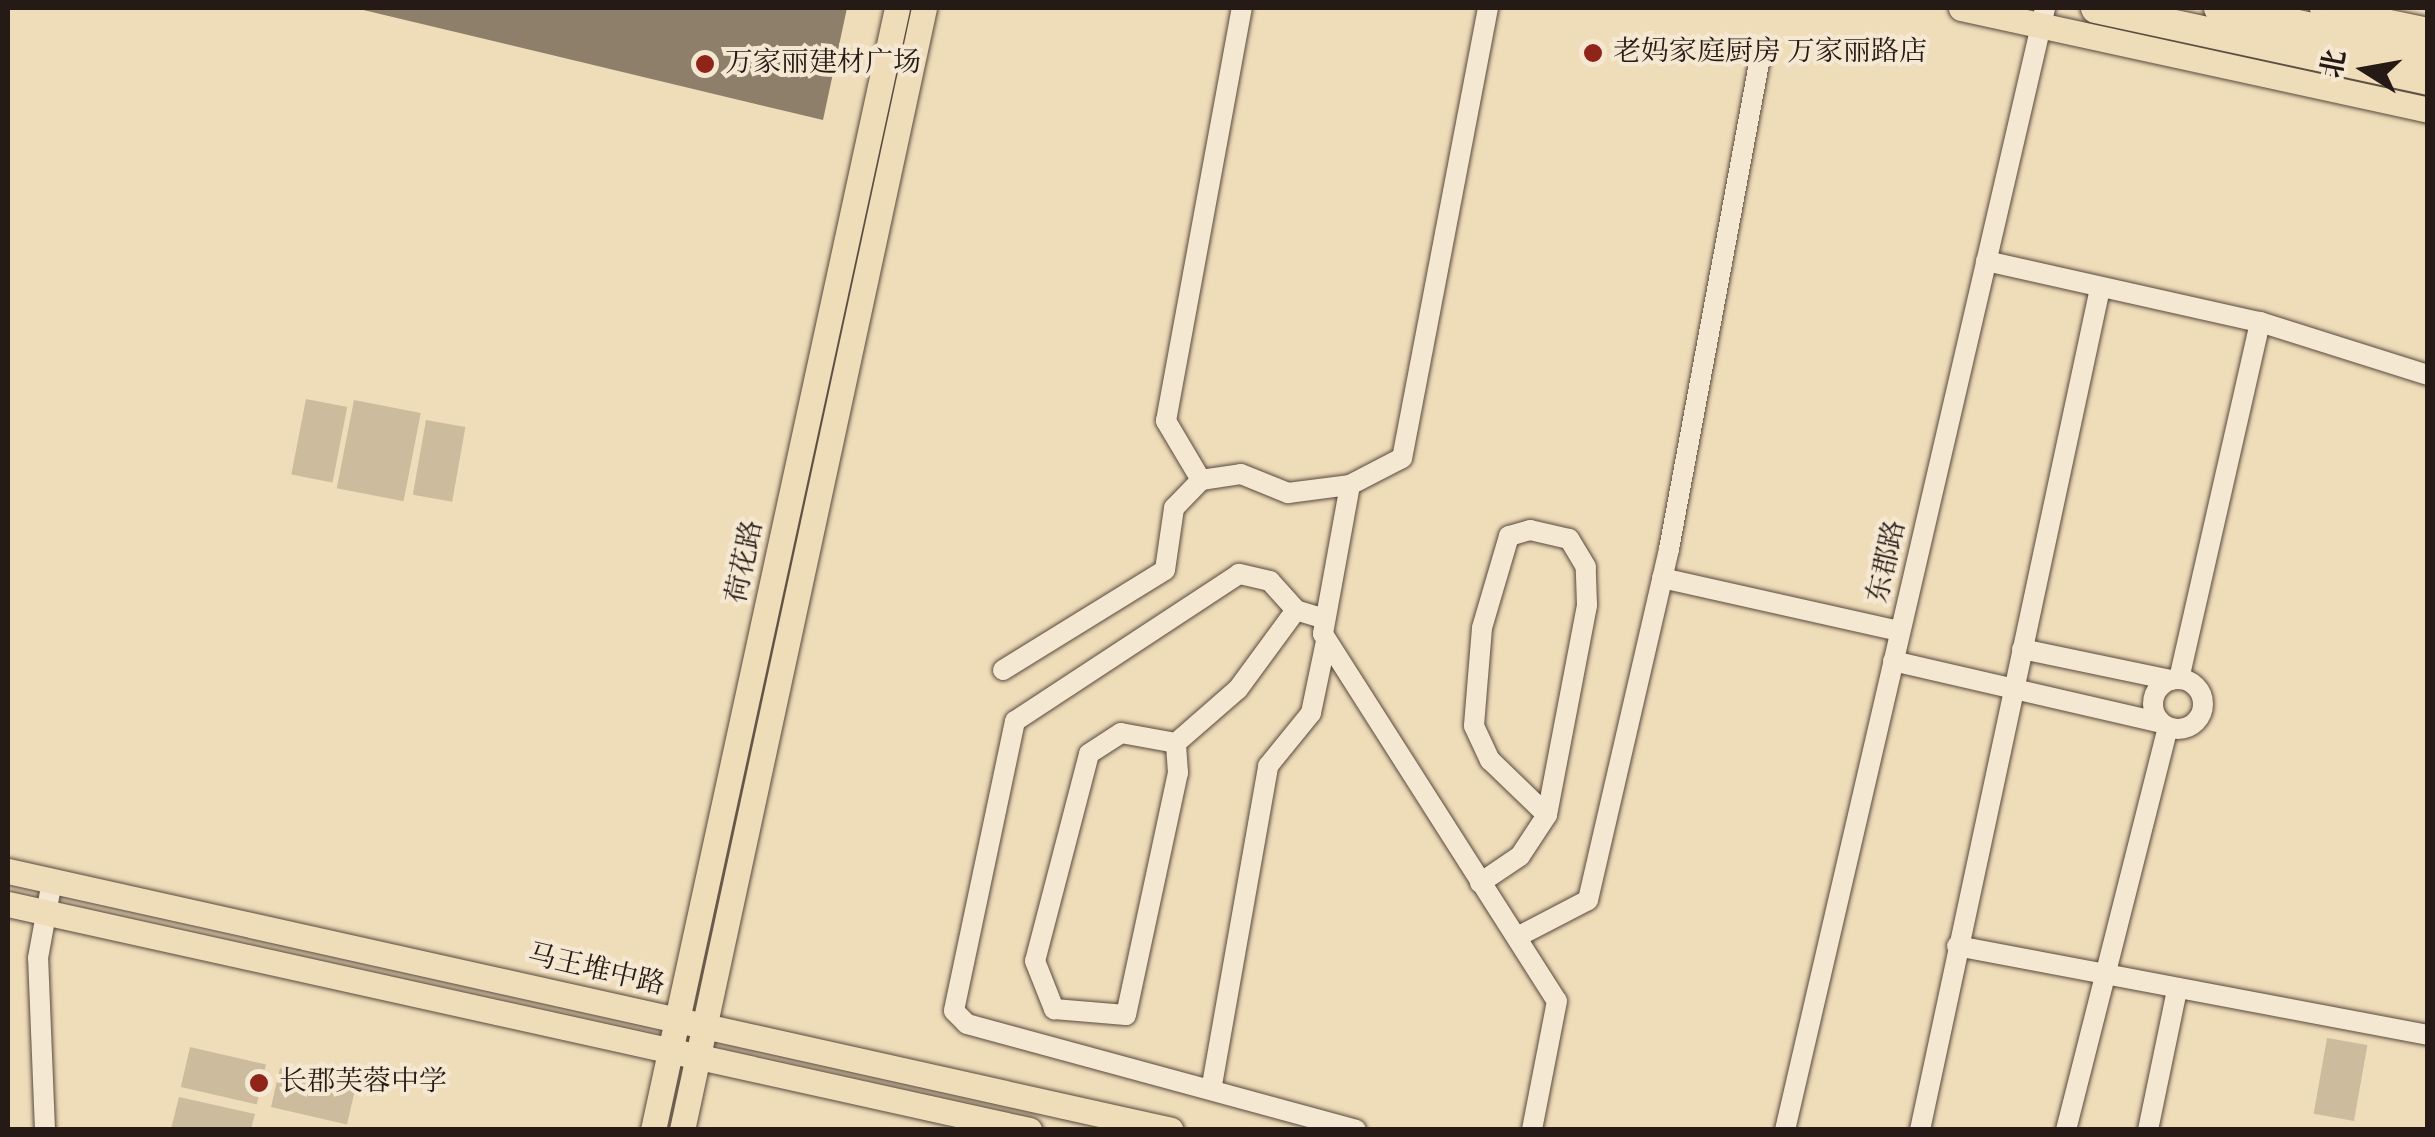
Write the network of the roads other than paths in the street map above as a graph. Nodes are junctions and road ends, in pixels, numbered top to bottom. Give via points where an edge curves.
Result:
1 (897, 8) edge
2 (924, 8) edge
3 (1242, 8) edge
4 (1488, 8) edge
5 (1962, 8) edge
6 (2096, 8) edge
7 (2218, 8) edge
8 (2322, 8) edge
9 (2043, 16) edge
10 (2428, 30) edge
11 (2428, 53) edge
12 (1760, 58) dead end
13 (2428, 80) edge
14 (2428, 110) edge
15 (1986, 260) junction
16 (2100, 288) junction
17 (2260, 322) junction
18 (2428, 375) edge
19 (1201, 480) junction
20 (1350, 485) junction
21 (1662, 578) junction
22 (1296, 610) junction
23 (1325, 619) junction
24 (1900, 632) junction
25 (1326, 641) junction
26 (2022, 649) junction
27 (1894, 661) junction
28 (1003, 670) dead end
29 (2175, 680) junction
30 (2013, 689) junction
31 (2164, 726) junction
32 (1176, 743) junction
33 (1547, 815) junction
34 (8, 871) edge
35 (52, 880) junction
36 (1480, 884) junction
37 (8, 904) edge
38 (45, 912) junction
39 (1517, 937) junction
40 (1958, 946) junction
41 (2102, 975) junction
42 (2177, 990) junction
43 (676, 1020) junction
44 (704, 1025) junction
45 (2428, 1035) edge
46 (670, 1049) junction
47 (698, 1056) junction
48 (1212, 1084) junction
49 (44, 1130) edge
50 (653, 1130) edge
51 (682, 1130) edge
52 (1029, 1130) edge
53 (1171, 1130) edge
54 (1356, 1130) edge
55 (1532, 1130) edge
56 (1785, 1130) edge
57 (1920, 1130) edge
58 (2066, 1130) edge
59 (2148, 1130) edge

1 - 43 main road, 荷花路
2 - 44 main road, 荷花路
3 - 19 street via 1166,421
4 - 20 street via 1402,458
5 - 9 main road
6 - 13 highway
7 - 11 highway
8 - 10 main road
9 - 14 main road
9 - 15 street, 东郡路
12 - 21 street
15 - 16 street
15 - 24 street, 东郡路
16 - 17 street
16 - 26 street
17 - 18 street
17 - 29 street
19 - 20 street via 1242,474 1288,493
19 - 28 street via 1174,508 1165,570
20 - 23 street
21 - 24 street
21 - 39 street via 1588,900
22 - 23 street
22 - 32 street via 1238,689
22 - 48 street via 1270,581 1239,574 1015,721 954,1004 966,1024
23 - 25 street
24 - 27 street, 东郡路
25 - 36 street
25 - 48 street via 1311,712 1268,766
26 - 29 street
26 - 30 street
27 - 30 street
27 - 56 street, 东郡路
29 - 31 street via 2153,699
29 - 31 street via 2196,686 2203,710 2194,725
30 - 31 street
30 - 40 street
31 - 41 street
32 - 32 street via 1130,1008 1116,1021 1054,1009 1035,962 1089,754 1121,733
33 - 33 street via 1490,760 1474,726 1482,628 1509,536 1530,530 1569,539 1586,567
33 - 36 street via 1520,856
34 - 35 main road, 马王堆中路
35 - 38 street
35 - 43 main road, 马王堆中路
36 - 39 street
37 - 38 main road
38 - 46 main road
38 - 49 street
39 - 55 street via 1558,1001
40 - 41 street
40 - 57 street
41 - 42 street
41 - 58 street
42 - 45 street
42 - 59 street
43 - 44 main road, 马王堆中路
43 - 46 main road, 荷花路
44 - 47 main road, 荷花路
44 - 53 main road, 马王堆中路
46 - 47 main road
46 - 50 main road, 荷花路
47 - 51 main road, 荷花路
47 - 52 main road
48 - 54 street

